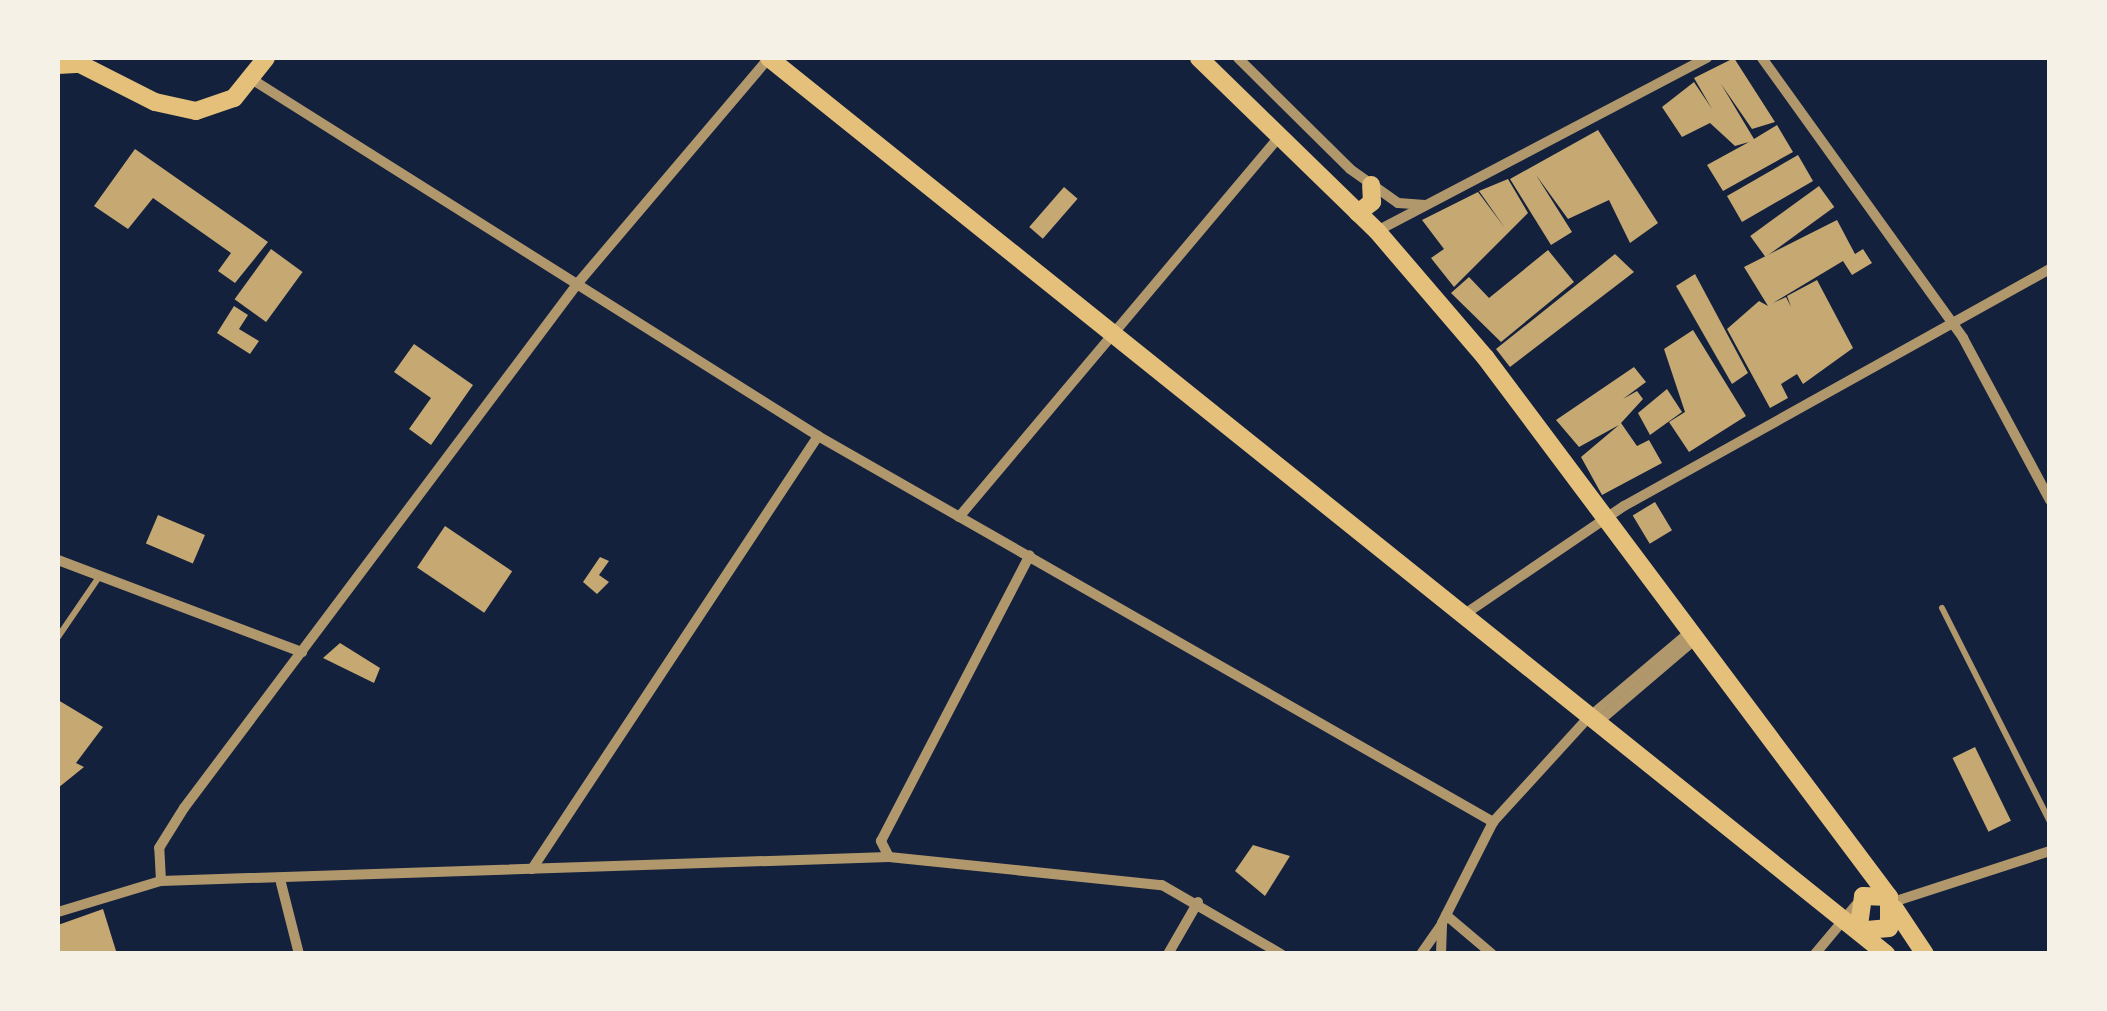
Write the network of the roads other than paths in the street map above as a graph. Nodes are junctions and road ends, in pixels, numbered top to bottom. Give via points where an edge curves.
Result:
1 (266, 58) edge
2 (769, 58) edge
3 (1198, 58) edge
4 (1707, 58) edge
5 (1762, 58) edge
6 (1242, 59) edge
7 (58, 65) edge
8 (253, 80) junction
9 (1278, 138) junction
10 (1371, 185) junction
11 (1426, 205) junction
12 (1358, 213) junction
13 (1377, 231) junction
14 (2050, 269) edge
15 (578, 283) junction
16 (1952, 322) junction
17 (1107, 331) junction
18 (818, 436) junction
19 (2050, 500) edge
20 (1611, 514) junction
21 (959, 517) junction
22 (1030, 555) junction
23 (58, 560) edge
24 (99, 577) junction
25 (1942, 608) dead end
26 (1461, 620) junction
27 (1696, 633) junction
28 (58, 636) edge
29 (302, 652) junction
30 (1592, 722) junction
31 (1493, 822) junction
32 (2050, 822) edge
33 (2050, 851) edge
34 (888, 856) junction
35 (532, 869) junction
36 (161, 881) junction
37 (281, 882) junction
38 (1198, 902) junction
39 (1892, 903) junction
40 (58, 912) edge
41 (1444, 919) junction
42 (1856, 919) junction
43 (299, 954) edge
44 (1168, 954) edge
45 (1281, 954) edge
46 (1421, 954) edge
47 (1440, 954) edge
48 (1492, 954) edge
49 (1814, 954) edge
50 (1886, 954) edge
51 (1925, 954) edge

1 - 8 main road
2 - 15 street
2 - 17 main road
3 - 9 main road
4 - 11 street
5 - 16 street
6 - 10 street
7 - 8 main road via 80,64 180,110 223,105
8 - 15 street
9 - 12 main road
9 - 17 street
10 - 11 street via 1398,203
10 - 12 main road via 1372,202
11 - 13 street
12 - 13 main road
13 - 20 main road
14 - 16 street
15 - 18 street
15 - 29 street
16 - 19 street
16 - 20 street
17 - 21 street
17 - 26 main road
18 - 21 street
18 - 35 street
20 - 26 street
20 - 27 main road
21 - 22 street
22 - 31 street
22 - 34 street via 880,840
23 - 24 street
24 - 28 lane
24 - 29 street
25 - 32 lane
26 - 30 main road
27 - 30 street
27 - 39 main road
29 - 36 street via 159,848
30 - 31 street
30 - 42 main road
31 - 41 street
33 - 39 street
34 - 35 street
34 - 38 street via 1073,870 1162,885
35 - 37 street
36 - 37 street
36 - 40 street
37 - 43 street
38 - 44 street
38 - 45 street
39 - 42 main road via 1870,893
39 - 42 main road via 1884,932
39 - 51 main road
41 - 46 street
41 - 47 street
41 - 48 street
42 - 49 street
42 - 50 main road

